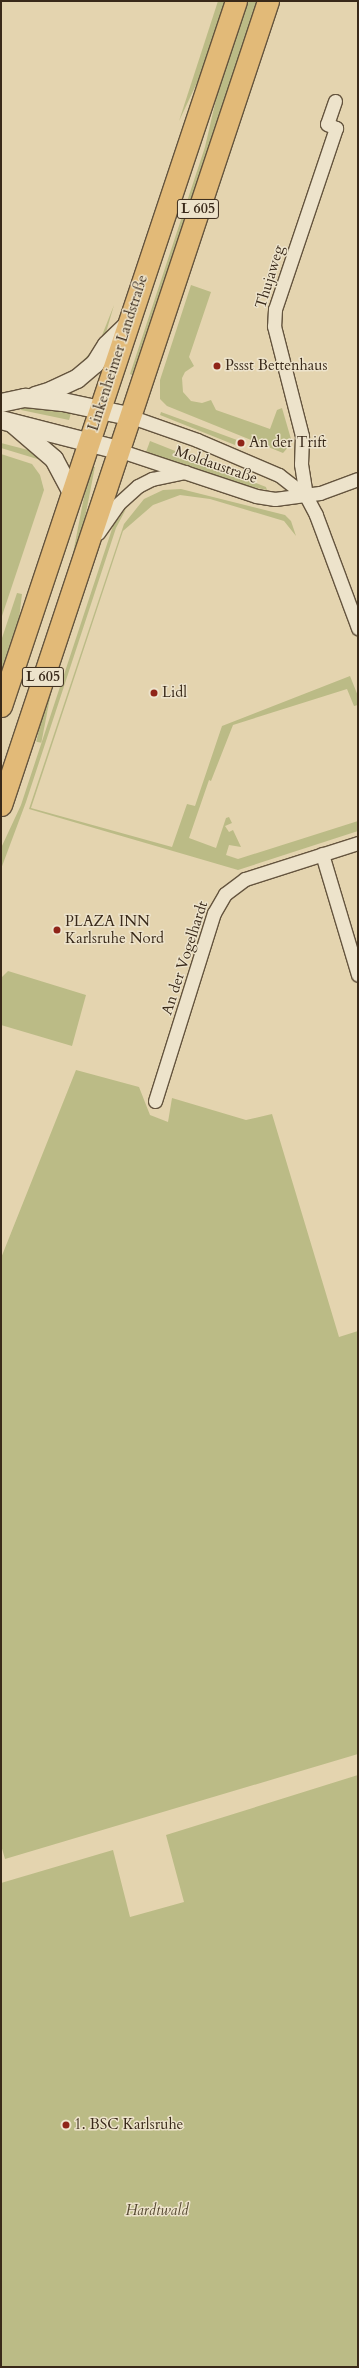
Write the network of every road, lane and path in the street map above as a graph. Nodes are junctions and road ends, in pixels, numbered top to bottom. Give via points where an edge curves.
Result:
1 (236, 1) edge
2 (268, 1) edge
3 (335, 101) dead end
4 (127, 326) junction
5 (25, 398) junction
6 (1, 403) edge
7 (100, 408) junction
8 (129, 416) junction
9 (7, 422) edge
10 (89, 441) junction
11 (118, 450) junction
12 (187, 472) junction
13 (358, 480) edge
14 (72, 493) junction
15 (306, 496) junction
16 (83, 556) junction
17 (358, 628) edge
18 (1, 706) edge
19 (1, 805) edge
20 (358, 843) edge
21 (322, 854) junction
22 (358, 975) edge
23 (155, 1101) dead end

1 - 4 main road, Linkenheimer Landstraße / L 605
2 - 8 main road, Linkenheimer Landstraße / L 605
3 - 15 street, Thujaweg via 327,124 336,128 274,316 274,326 302,436 301,464
4 - 5 street via 108,345 95,364 78,379 51,392
4 - 7 main road, Linkenheimer Landstraße / L 605
5 - 6 street
5 - 7 street
7 - 8 street
7 - 10 main road, Linkenheimer Landstraße
8 - 11 main road, Linkenheimer Landstraße / L 605
8 - 15 street, Moldaustraße via 279,475
9 - 10 street
9 - 14 street via 54,459
10 - 11 street
10 - 14 main road, Linkenheimer Landstraße / L 605
11 - 12 street, Moldaustraße
11 - 16 main road, Linkenheimer Landstraße / L 605
12 - 15 street, Moldaustraße via 268,498
12 - 16 street, Linkenheimer Landstraße via 152,479 127,494
13 - 15 street, Moldaustraße
14 - 18 main road, Linkenheimer Landstraße / L 605
15 - 17 street via 316,515
16 - 19 main road, Linkenheimer Landstraße / L 605
20 - 21 street, An der Vogelhardt
21 - 22 street
21 - 23 street, An der Vogelhardt via 245,879 233,886 218,903

